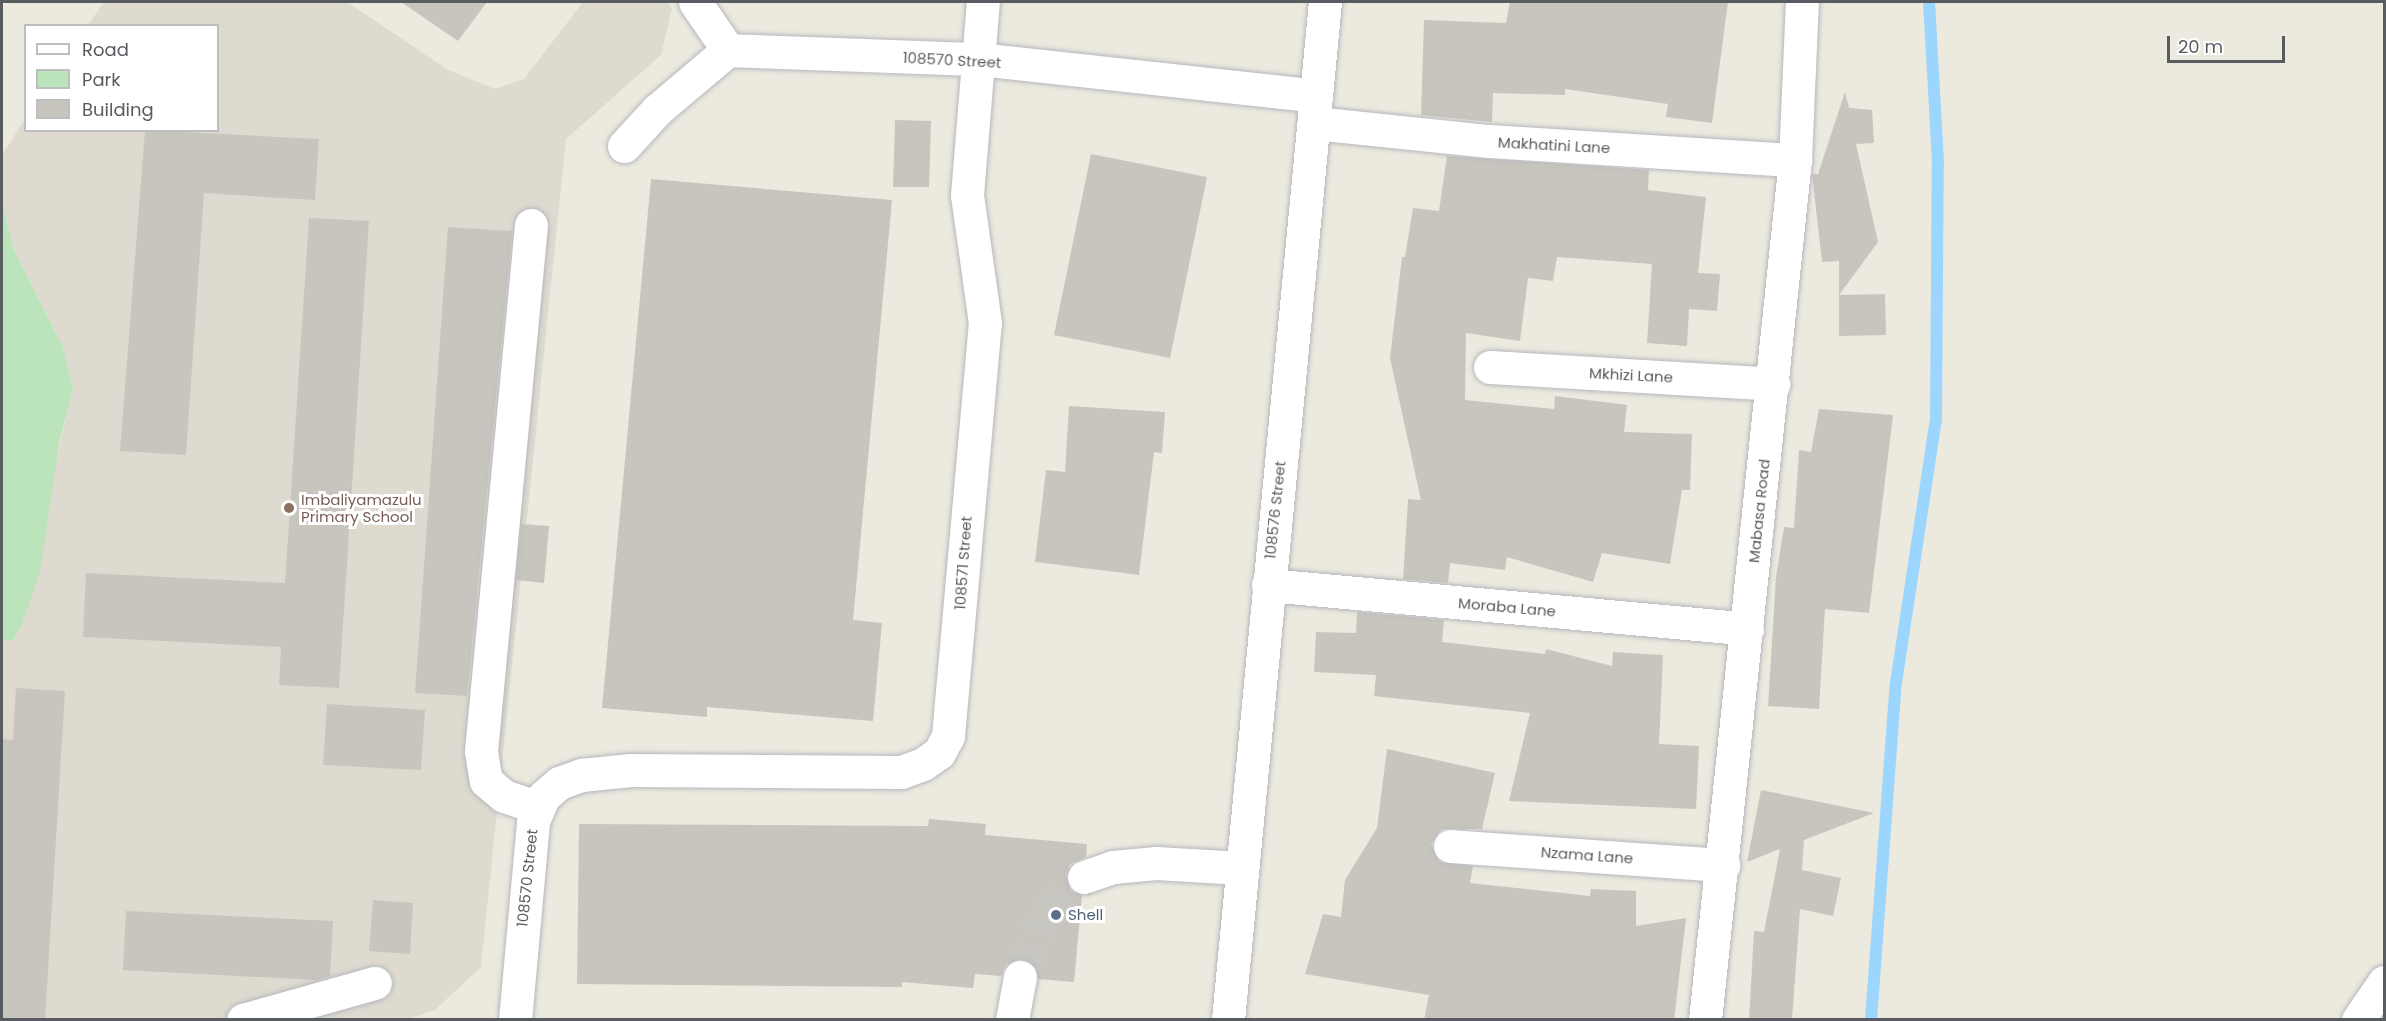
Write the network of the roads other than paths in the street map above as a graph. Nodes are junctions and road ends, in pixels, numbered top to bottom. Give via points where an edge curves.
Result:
1 (695, 2) edge
2 (983, 2) edge
3 (1326, 2) edge
4 (1802, 2) edge
5 (728, 50) junction
6 (978, 60) junction
7 (1315, 109) junction
8 (624, 146) dead end
9 (1795, 160) junction
10 (531, 225) dead end
11 (1490, 367) dead end
12 (1773, 384) junction
13 (1268, 585) junction
14 (1746, 629) junction
15 (631, 770) joint
16 (538, 808) junction
17 (1450, 846) dead end
18 (1723, 865) junction
19 (1242, 868) junction
20 (1084, 877) tunnel mouth
21 (1020, 977) tunnel mouth
22 (2385, 982) edge
23 (375, 983) dead end
24 (243, 1020) edge
25 (515, 1020) edge
26 (1012, 1020) edge
27 (1228, 1020) edge
28 (1705, 1020) edge
29 (2358, 1020) edge

1 - 5 street
2 - 6 street, 108571 Street
3 - 7 street, 108576 Street
4 - 9 street, Mabasa Road
5 - 6 street, 108570 Street
5 - 8 street via 657,110
6 - 7 street, 108570 Street
6 - 15 street, 108571 Street via 967,195 985,323 948,736 939,753 901,772
7 - 9 street, Makhatini Lane via 1490,141
7 - 13 street, 108576 Street
9 - 12 street, Mabasa Road
10 - 16 street via 480,751 486,781 504,796
11 - 12 street, Mkhizi Lane
12 - 14 street, Mabasa Road
13 - 14 street, Moraba Lane
13 - 19 street, 108576 Street
14 - 18 street, Mabasa Road
15 - 16 street, 108570 Street via 581,775 559,783
16 - 25 street, 108570 Street via 528,852
17 - 18 street, Nzama Lane
18 - 28 street, Mabasa Road
19 - 20 street via 1156,863 1113,867
19 - 27 street, 108576 Street
21 - 26 street
22 - 29 street
23 - 24 street

